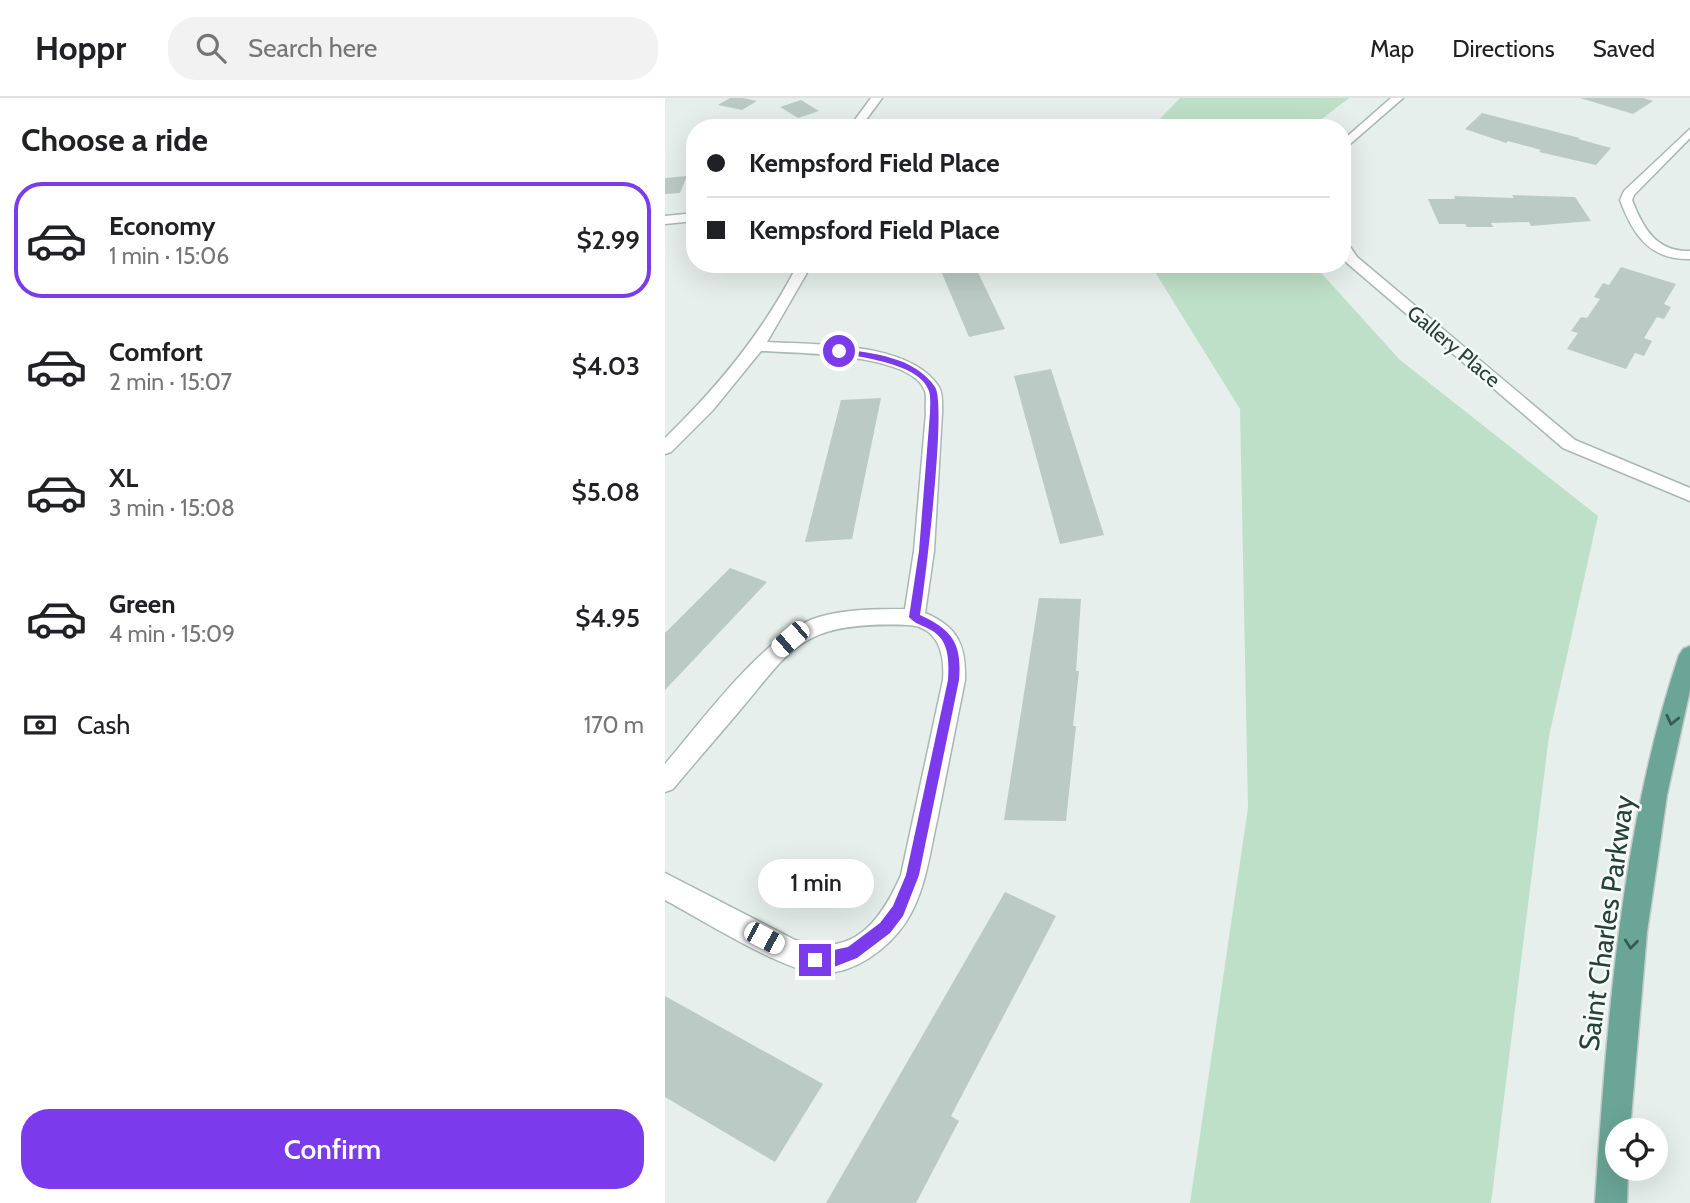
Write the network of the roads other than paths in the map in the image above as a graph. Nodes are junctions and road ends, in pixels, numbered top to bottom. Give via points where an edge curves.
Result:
1 (877, 98) edge
2 (1398, 98) edge
3 (861, 119) edge
4 (1690, 132) edge
5 (1351, 139) edge
6 (686, 218) edge
7 (665, 220) edge
8 (1690, 255) edge
9 (1351, 258) edge
10 (801, 273) edge
11 (759, 346) junction
12 (665, 448) edge
13 (1690, 495) edge
14 (914, 617) junction
15 (1690, 655) edge
16 (665, 781) edge
17 (665, 886) edge
18 (1611, 1203) edge

1 - 3 street
2 - 5 street
4 - 8 street via 1626,200 1650,246 1669,254
6 - 7 street
9 - 13 street, Gallery Place via 1569,444
10 - 11 street
11 - 12 street
11 - 14 street via 894,360 933,390 924,551
14 - 16 street via 822,624 790,639
14 - 17 street via 937,627 950,643 954,680 913,875 898,911 885,928 852,953 834,960 815,960
15 -> 18 main road, Saint Charles Parkway via 1655,793 1633,928

